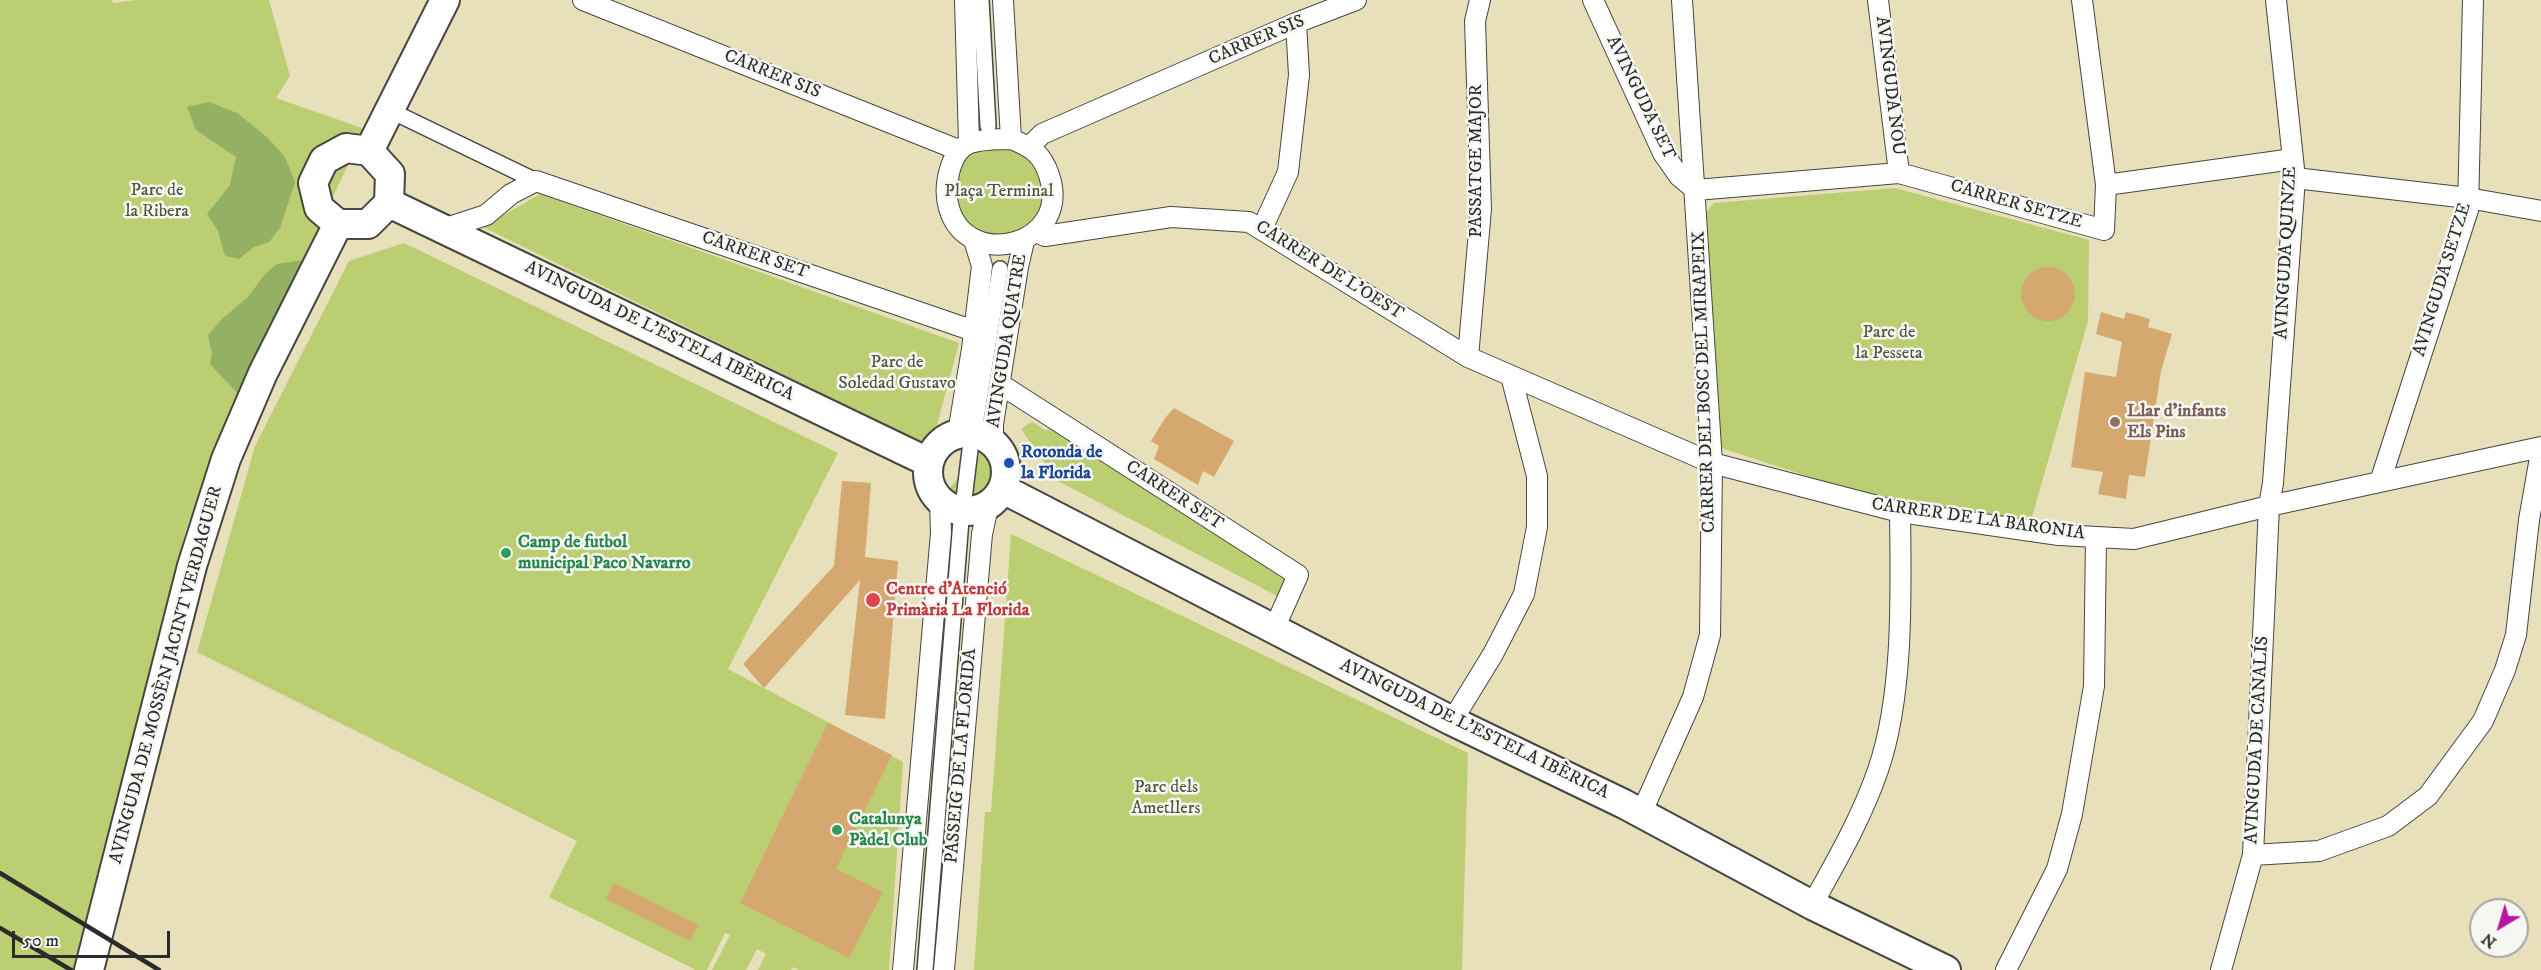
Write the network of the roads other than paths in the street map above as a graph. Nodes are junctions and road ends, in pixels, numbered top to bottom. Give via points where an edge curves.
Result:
1 (445, 0) edge
2 (583, 0) edge
3 (965, 0) edge
4 (981, 0) edge
5 (1003, 0) edge
6 (1356, 0) edge
7 (1480, 0) edge
8 (1593, 0) edge
9 (1682, 0) edge
10 (1878, 0) edge
11 (2082, 0) edge
12 (2276, 0) edge
13 (2473, 0) edge
14 (1296, 23) junction
15 (385, 108) junction
16 (988, 126) dead end
17 (1021, 142) junction
18 (964, 147) junction
19 (369, 151) junction
20 (2294, 169) junction
21 (1899, 172) junction
22 (536, 181) junction
23 (2106, 185) junction
24 (1696, 190) junction
25 (2468, 198) junction
26 (389, 203) junction
27 (2541, 211) edge
28 (338, 224) junction
29 (443, 229) junction
30 (1262, 229) junction
31 (1030, 236) junction
32 (974, 240) junction
33 (1000, 269) dead end
34 (974, 331) junction
35 (1468, 357) junction
36 (1511, 376) junction
37 (1000, 384) junction
38 (974, 437) junction
39 (2541, 447) edge
40 (2541, 452) edge
41 (928, 462) junction
42 (1712, 463) junction
43 (2380, 482) junction
44 (971, 503) junction
45 (2269, 506) junction
46 (1900, 512) junction
47 (2096, 537) junction
48 (1274, 629) junction
49 (1452, 721) junction
50 (1641, 814) junction
51 (2253, 855) junction
52 (1812, 905) junction
53 (89, 970) edge
54 (903, 970) edge
55 (925, 970) edge
56 (944, 970) edge
57 (1946, 970) edge
58 (2006, 970) edge
59 (2221, 970) edge

1 - 15 main road
2 - 18 street, CARRER SIS via 951,147
3 - 18 street
4 - 16 street
5 - 17 street
6 - 14 street, CARRER SIS
7 - 35 street, PASSATGE MAJOR via 1475,21 1481,209
8 - 24 street, AVINGUDA SET via 1663,153 1679,176
9 - 24 street, CARRER DEL BOSC DEL MIRAPEIX
10 - 21 street, AVINGUDA NOU
11 - 23 street
12 - 20 street, AVINGUDA QUINZE
13 - 25 street, AVINGUDA SETZE
14 - 17 street, CARRER SIS
14 - 30 street via 1299,75 1288,172
15 - 19 main road
15 - 22 street, CARRER SET
17 - 18 street
17 - 31 street via 1045,163 1053,189 1050,214
18 - 32 street via 946,187 949,208 957,224
19 - 26 main road via 390,174
19 - 28 main road via 346,148 324,160 313,183 319,208
20 - 23 street
20 - 25 street
20 - 45 street, AVINGUDA QUINZE
21 - 23 street, CARRER SETZE via 2104,230
21 - 24 street, CARRER SETZE
22 - 29 street via 511,194 486,215
22 - 34 street, CARRER SET
24 - 42 street, CARRER DEL BOSC DEL MIRAPEIX
25 - 27 street
25 - 43 street, AVINGUDA SETZE via 2468,210
26 - 28 main road via 368,224
26 - 29 main road, AVINGUDA DE L'ESTELA IBÈRICA
28 - 53 main road, AVINGUDA DE MOSSÈN JACINT VERDAGUER via 263,373 226,459 192,566
29 - 41 main road, AVINGUDA DE L'ESTELA IBÈRICA
30 - 31 street, CARRER DE L'OEST via 1249,222 1171,217
30 - 35 street, CARRER DE L'OEST
31 - 32 street via 999,246
31 - 37 street, AVINGUDA QUATRE via 1018,267
32 - 34 street, AVINGUDA QUATRE via 982,266
33 - 38 street, AVINGUDA QUATRE
34 - 38 street, AVINGUDA QUATRE
35 - 36 street, CARRER DE LA BARONIA
36 - 42 street, CARRER DE LA BARONIA
36 - 49 street via 1537,476 1537,527 1524,594
37 - 38 street, AVINGUDA QUATRE via 993,424
37 - 48 street, CARRER SET via 1298,575
38 - 41 main road via 946,438 936,446
38 - 44 street
38 - 44 main road via 1004,456 1007,469
39 - 43 street, CARRER DE LA BARONIA
40 - 51 street via 2516,635 2483,721 2428,796 2388,826 2319,851
41 - 44 main road via 927,478
42 - 46 street, CARRER DE LA BARONIA
42 - 50 street, CARRER DEL BOSC DEL MIRAPEIX via 1710,635 1693,697
43 - 45 street, CARRER DE LA BARONIA
44 - 48 main road, AVINGUDA DE L'ESTELA IBÈRICA
44 - 54 street via 941,533
44 - 55 street, PASSEIG DE LA FLORIDA
44 - 56 street, PASSEIG DE LA FLORIDA via 981,534
45 - 47 street, CARRER DE LA BARONIA via 2134,539
45 - 51 street, AVINGUDA DE CANALÍS
46 - 47 street, CARRER DE LA BARONIA via 2059,536
46 - 52 street via 1901,584 1894,704 1878,770
47 - 58 street via 2094,686 2072,814 2057,868
48 - 49 main road, AVINGUDA DE L'ESTELA IBÈRICA
49 - 50 main road, AVINGUDA DE L'ESTELA IBÈRICA
50 - 52 main road, AVINGUDA DE L'ESTELA IBÈRICA
51 - 59 street, AVINGUDA DE CANALÍS
52 - 57 main road, AVINGUDA DE L'ESTELA IBÈRICA

